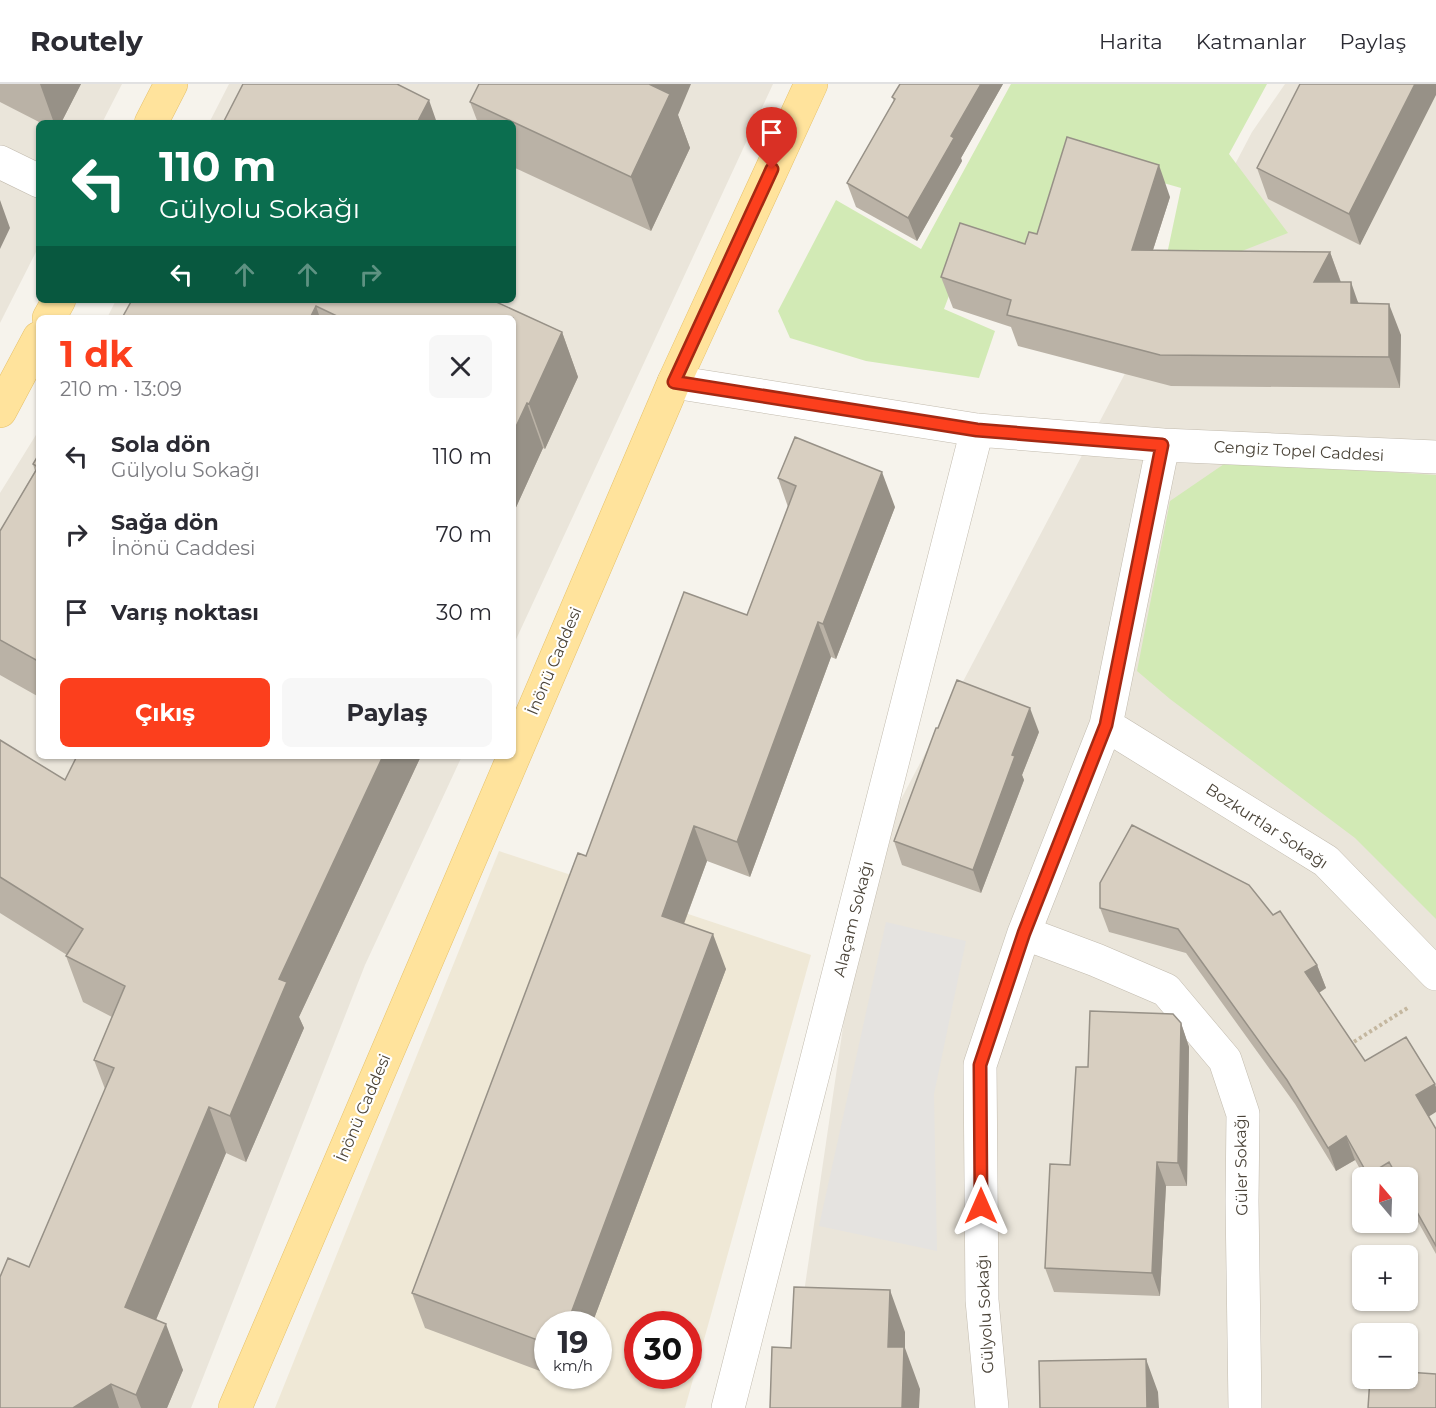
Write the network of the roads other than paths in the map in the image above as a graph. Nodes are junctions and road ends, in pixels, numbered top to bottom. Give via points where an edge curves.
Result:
1 (171, 84) edge
2 (811, 84) edge
3 (153, 120) edge
4 (0, 162) edge
5 (36, 180) edge
6 (36, 344) edge
7 (674, 382) junction
8 (0, 411) edge
9 (977, 430) junction
10 (1162, 445) junction
11 (1436, 457) edge
12 (1106, 725) junction
13 (516, 751) edge
14 (513, 759) edge
15 (1024, 933) junction
16 (1436, 974) edge
17 (235, 1408) edge
18 (728, 1408) edge
19 (992, 1408) edge
20 (1245, 1408) edge

1 - 3 main road
2 - 7 main road, İnönü Caddesi
4 - 5 street
6 - 8 main road
7 - 9 street
7 - 13 main road, İnönü Caddesi
9 - 10 street
9 - 18 street, Alaçam Sokağı
10 - 11 street, Cengiz Topel Caddesi
10 - 12 street, Gülyolu Sokağı
12 - 15 street, Gülyolu Sokağı
12 - 16 street, Bozkurtlar Sokağı via 1326,861
14 - 17 main road, İnönü Caddesi
15 - 19 street, Gülyolu Sokağı via 980,1065 982,1299
15 - 20 street, Güler Sokağı via 1166,990 1225,1060 1243,1114

